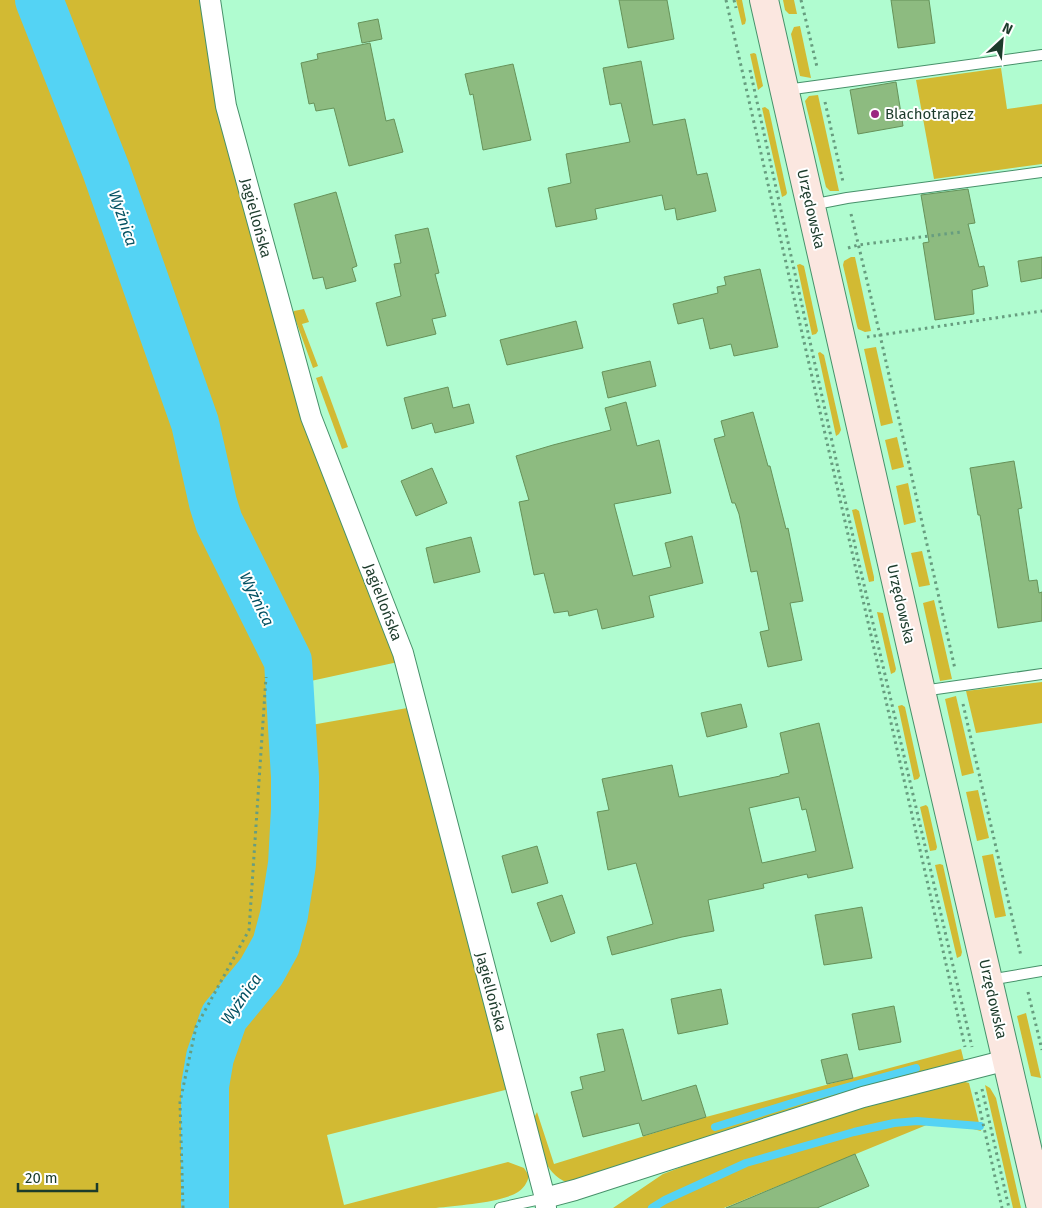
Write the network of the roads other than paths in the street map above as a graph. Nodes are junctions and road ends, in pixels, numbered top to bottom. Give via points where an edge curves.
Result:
1 (210, 0) edge
2 (764, 0) edge
3 (1042, 54) edge
4 (785, 90) junction
5 (1042, 172) edge
6 (810, 205) junction
7 (1042, 674) edge
8 (921, 691) junction
9 (1042, 971) edge
10 (988, 980) junction
11 (1007, 1060) junction
12 (545, 1203) edge
13 (500, 1208) edge
14 (1041, 1208) edge

1 - 12 street, Jagiellońska via 226,106 311,418 403,653
2 - 4 street, Urzędowska
3 - 4 lane
4 - 6 street, Urzędowska
5 - 6 lane
6 - 8 street, Urzędowska
7 - 8 lane
8 - 10 street, Urzędowska
9 - 10 lane
10 - 11 street, Urzędowska
11 - 12 street via 863,1097 575,1190
11 - 14 street, Urzędowska
12 - 13 lane

